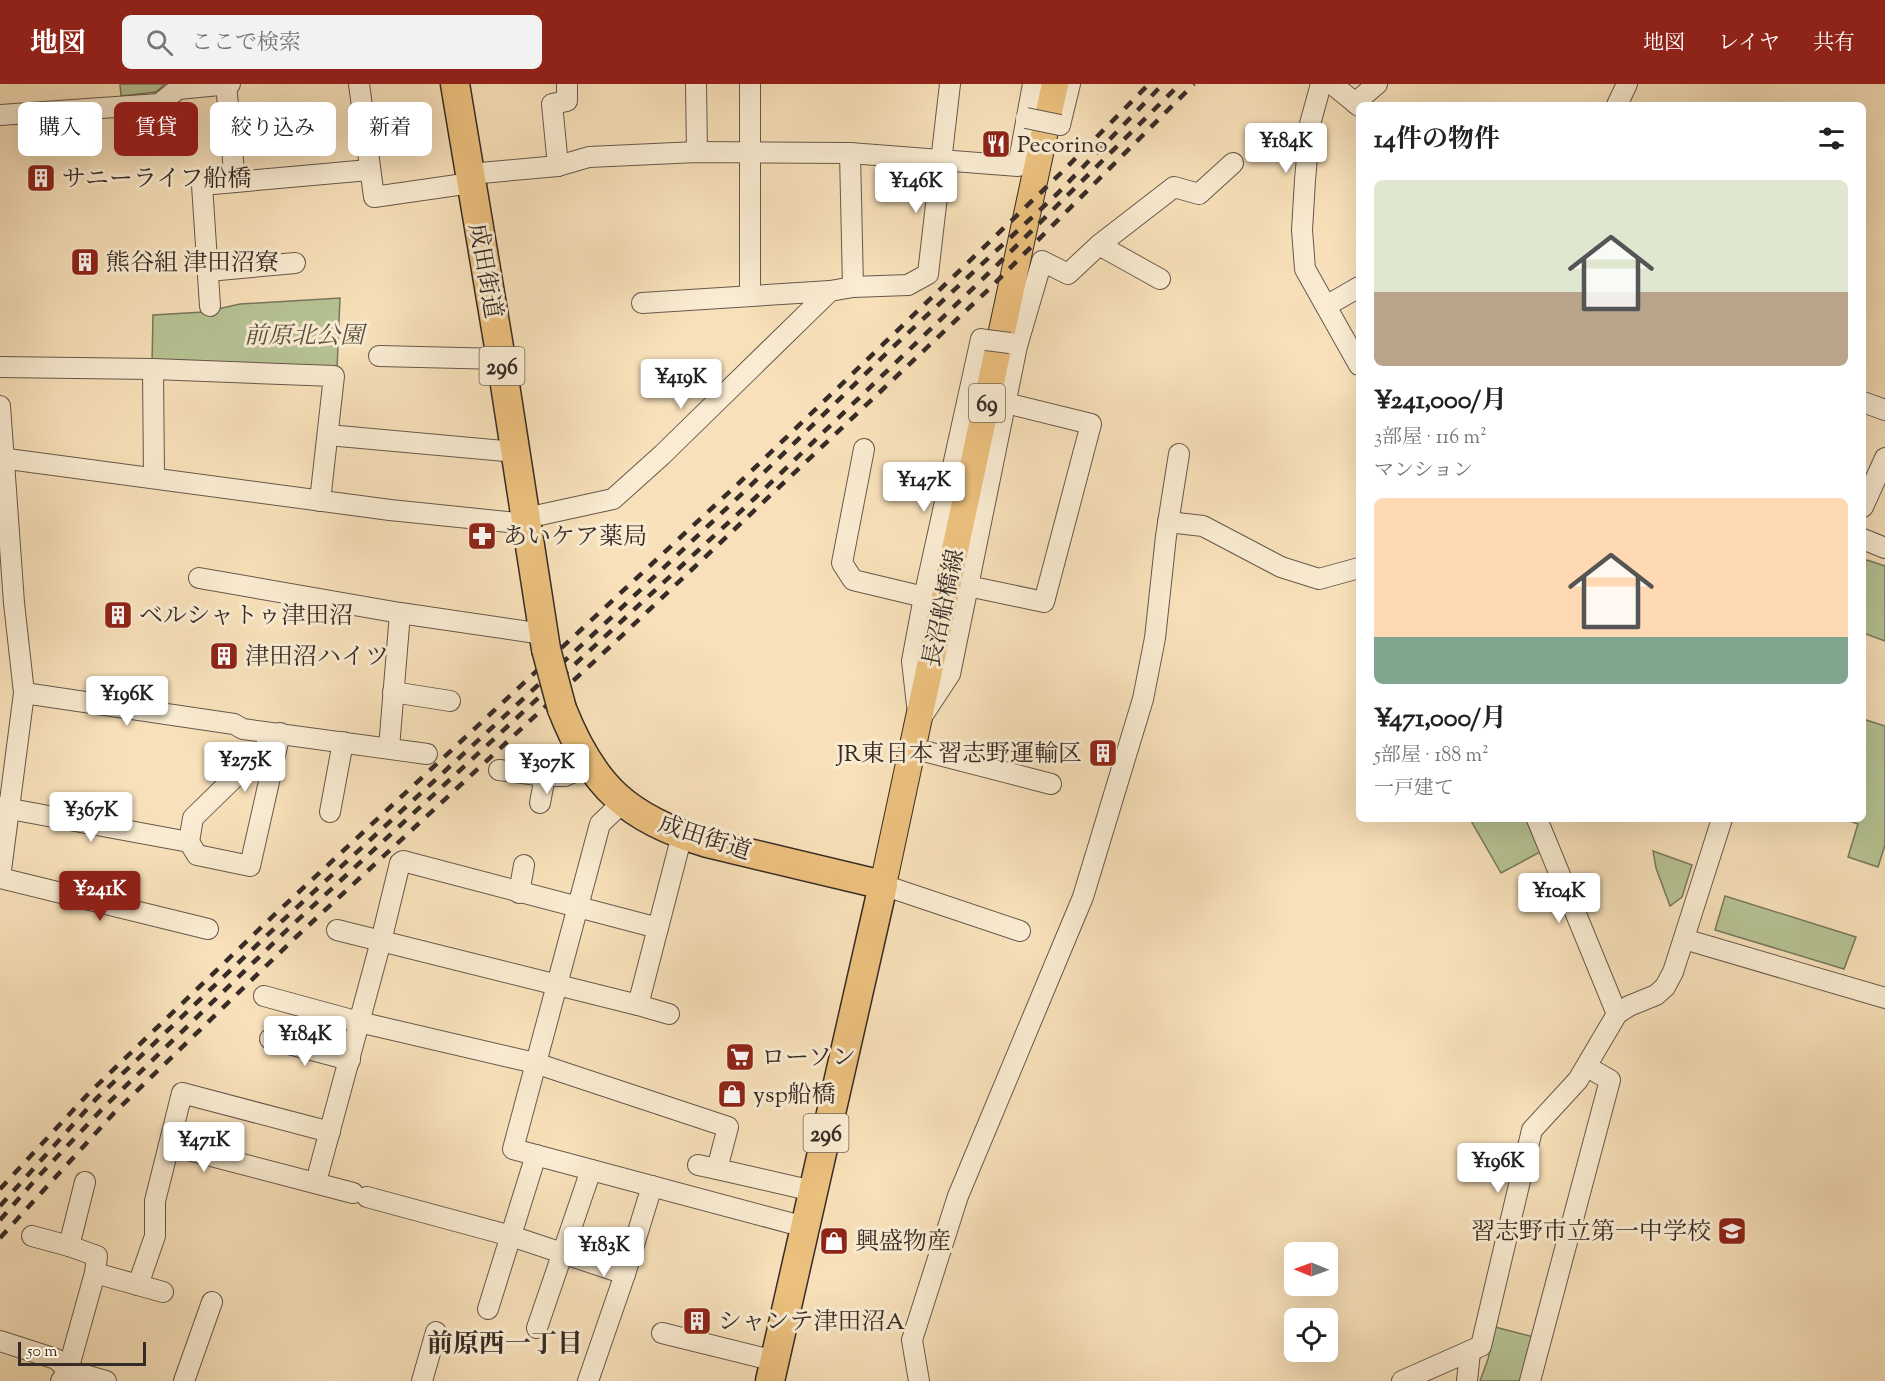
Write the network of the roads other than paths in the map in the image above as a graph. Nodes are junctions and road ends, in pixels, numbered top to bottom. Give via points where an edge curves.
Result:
1 (228, 84) edge
2 (359, 84) edge
3 (455, 84) edge
4 (567, 84) edge
5 (696, 84) edge
6 (750, 84) edge
7 (951, 84) edge
8 (1033, 84) edge
9 (1056, 84) edge
10 (1070, 84) edge
11 (1321, 84) edge
12 (1332, 84) edge
13 (1377, 84) edge
14 (1627, 84) edge
15 (178, 87) edge
16 (1360, 102) edge
17 (1618, 102) edge
18 (1356, 104) edge
19 (0, 115) edge
20 (1026, 118) junction
21 (697, 152) junction
22 (750, 153) junction
23 (850, 153) junction
24 (942, 159) junction
25 (1233, 163) dead end
26 (558, 165) junction
27 (369, 170) junction
28 (471, 179) junction
29 (235, 182) junction
30 (1099, 245) junction
31 (295, 264) dead end
32 (208, 271) junction
33 (1160, 279) dead end
34 (853, 287) junction
35 (1356, 289) edge
36 (830, 291) junction
37 (750, 296) junction
38 (642, 303) dead end
39 (210, 306) dead end
40 (1326, 306) junction
41 (1014, 345) junction
42 (379, 356) dead end
43 (501, 359) junction
44 (1356, 359) edge
45 (0, 367) edge
46 (153, 369) junction
47 (1006, 403) junction
48 (1866, 403) edge
49 (0, 406) edge
50 (1884, 409) edge
51 (328, 435) junction
52 (864, 449) dead end
53 (515, 452) junction
54 (1179, 454) dead end
55 (2, 458) edge
56 (1883, 466) edge
57 (154, 478) junction
58 (320, 501) junction
59 (1866, 501) edge
60 (527, 521) junction
61 (1168, 522) junction
62 (1866, 540) edge
63 (1885, 548) edge
64 (1356, 569) edge
65 (199, 578) dead end
66 (968, 586) junction
67 (924, 597) junction
68 (7, 602) edge
69 (400, 613) junction
70 (545, 641) junction
71 (393, 692) junction
72 (24, 693) junction
73 (450, 701) dead end
74 (918, 723) junction
75 (280, 733) junction
76 (343, 742) junction
77 (389, 748) junction
78 (912, 748) junction
79 (427, 754) dead end
80 (590, 765) junction
81 (499, 770) dead end
82 (545, 776) junction
83 (1051, 784) dead end
84 (540, 803) dead end
85 (622, 803) junction
86 (5, 808) edge
87 (330, 812) dead end
88 (1538, 822) edge
89 (1721, 822) edge
90 (682, 835) junction
91 (189, 842) junction
92 (524, 865) dead end
93 (883, 885) junction
94 (519, 893) junction
95 (578, 908) junction
96 (658, 928) junction
97 (208, 929) dead end
98 (337, 930) dead end
99 (1020, 931) dead end
100 (1684, 939) junction
101 (381, 941) junction
102 (556, 986) junction
103 (264, 996) dead end
104 (1885, 998) edge
105 (638, 1005) junction
106 (669, 1014) dead end
107 (1617, 1014) junction
108 (359, 1022) junction
109 (270, 1039) dead end
110 (350, 1060) junction
111 (535, 1063) junction
112 (1596, 1072) dead end
113 (330, 1132) junction
114 (169, 1145) junction
115 (536, 1155) junction
116 (591, 1170) junction
117 (85, 1182) dead end
118 (315, 1182) junction
119 (652, 1186) junction
120 (813, 1191) junction
121 (805, 1227) junction
122 (32, 1236) dead end
123 (510, 1236) junction
124 (69, 1246) junction
125 (562, 1253) junction
126 (95, 1273) junction
127 (626, 1274) junction
128 (138, 1285) junction
129 (163, 1292) dead end
130 (212, 1302) dead end
131 (488, 1309) dead end
132 (537, 1328) dead end
133 (436, 1332) dead end
134 (662, 1333) dead end
135 (0, 1341) edge
136 (1470, 1352) junction
137 (772, 1371) edge
138 (65, 1375) edge
139 (106, 1381) edge
140 (184, 1381) edge
141 (422, 1381) edge
142 (588, 1381) edge
143 (919, 1381) edge
144 (1402, 1381) edge
145 (1467, 1381) edge
146 (1530, 1381) edge

1 - 15 street
1 - 29 street
2 - 27 street
3 - 28 highway, 成田街道 / 296
4 - 26 street via 567,101 552,104
5 - 21 street
6 - 22 street
7 - 24 street
8 - 20 street
9 - 74 main road, 長沼船橋線 / 69
10 - 20 street, bridge via 1060,125
11 - 40 street via 1310,124 1302,230 1305,269
12 - 18 street
13 - 16 street
14 - 17 street
15 - 19 street via 159,104
20 - 24 street via 1018,166
21 - 22 street
21 - 26 street via 589,157
22 - 23 street
22 - 37 street
23 - 24 street
23 - 34 street
24 - 34 street via 928,274 908,285
25 - 30 street via 1199,194 1174,187
26 - 28 street
27 - 28 street via 374,197
27 - 29 street
28 - 43 highway, 成田街道 / 296
29 - 32 street via 202,185
30 - 33 street
30 - 41 street via 1068,274 1042,261
31 - 32 street
32 - 39 street
34 - 36 street
35 - 40 street
36 - 37 street
36 - 60 street via 613,499
37 - 38 street
40 - 44 street
41 - 47 street
41 - 67 street, bridge via 981,339
42 - 43 street
43 - 53 highway, 成田街道 / 296
45 - 46 street
46 - 51 street via 334,376
46 - 57 street
47 - 66 street
47 - 66 street via 1090,424 1044,602
48 - 50 street
49 - 55 street
51 - 53 street
51 - 58 street
52 - 67 street via 842,563 853,580
53 - 60 highway, 成田街道 / 296
54 - 61 street
55 - 57 street
55 - 68 street
56 - 59 street
57 - 58 street
58 - 60 street
60 - 70 highway, 成田街道 / 296
61 - 64 street via 1203,526 1281,567 1319,579
61 - 143 street via 1155,638 1143,699 1083,897 958,1196 912,1340
62 - 63 street
65 - 69 street
66 - 74 street via 950,674
67 - 74 street via 912,661
68 - 72 street
69 - 70 street
69 - 71 street
70 - 80 highway, 成田街道 / 296, bridge via 562,709
71 - 73 street
71 - 77 street
72 - 75 street
72 - 86 street
74 - 78 main road, 長沼船橋線 / 69
75 - 76 street
75 - 91 street via 193,818
75 - 91 street via 250,866 197,855
76 - 77 street
76 - 87 street
77 - 79 street
78 - 83 street
78 - 93 main road, 長沼船橋線 / 69
80 - 82 street via 565,776
80 - 85 highway, 成田街道 / 296
81 - 82 street
82 - 84 street
85 - 90 highway, 成田街道 / 296
85 - 95 street via 600,824
86 - 91 street
86 - 97 street via 0,879
88 - 107 street
89 - 100 street
90 - 93 highway, 成田街道 / 296
90 - 96 street
92 - 94 street
93 - 99 street
93 - 120 highway, 296
94 - 95 street
94 - 101 street via 403,861
95 - 96 street
95 - 102 street
96 - 105 street
98 - 101 street
100 - 104 street
100 - 107 street via 1665,987
101 - 102 street
101 - 108 street
102 - 105 street
102 - 111 street
103 - 108 street
105 - 106 street
107 - 136 street via 1578,1080 1532,1130 1485,1335 1481,1346
108 - 110 street
108 - 111 street
109 - 110 street
110 - 113 street
111 - 115 street via 513,1149
111 - 120 street via 728,1127 708,1167
112 - 146 street via 1610,1080
113 - 114 street via 182,1093
113 - 118 street
114 - 118 street
114 - 128 street via 155,1201 155,1236
115 - 116 street
115 - 123 street
116 - 119 street
116 - 125 street
117 - 124 street
118 - 123 street
119 - 121 street
119 - 127 street
120 - 121 highway, 296
121 - 137 highway, 296
122 - 124 street
123 - 125 street
123 - 131 street
124 - 126 street via 97,1256
125 - 127 street
125 - 132 street
126 - 128 street
126 - 138 street
127 - 142 street
128 - 129 street
130 - 140 street
133 - 141 street
134 - 137 street
135 - 138 street via 56,1359
136 - 144 street
136 - 145 street
138 - 139 street

